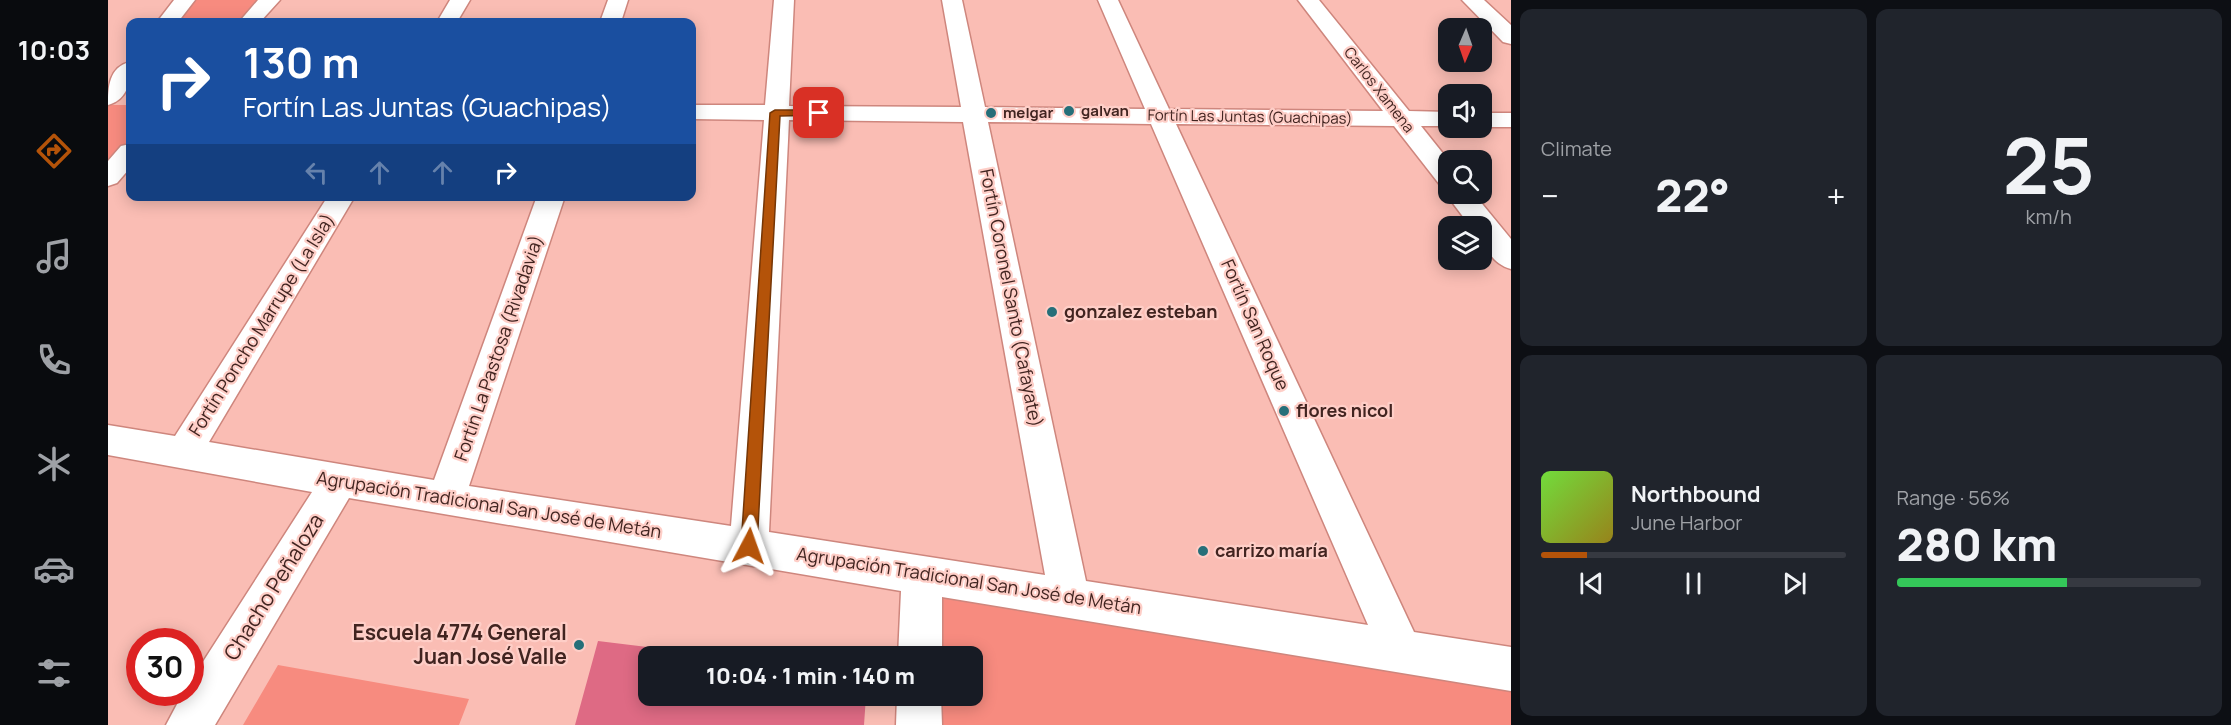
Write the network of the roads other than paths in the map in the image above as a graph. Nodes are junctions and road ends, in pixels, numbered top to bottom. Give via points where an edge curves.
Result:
1 (184, 0) edge
2 (270, 0) edge
3 (460, 0) edge
4 (618, 0) edge
5 (784, 0) edge
6 (952, 0) edge
7 (1108, 0) edge
8 (1308, 0) edge
9 (1472, 0) edge
10 (170, 18) edge
11 (253, 18) edge
12 (449, 18) edge
13 (612, 18) edge
14 (1511, 38) edge
15 (126, 74) edge
16 (108, 98) edge
17 (108, 105) edge
18 (126, 105) edge
19 (696, 112) edge
20 (775, 113) junction
21 (976, 115) junction
22 (1162, 116) junction
23 (1402, 119) junction
24 (1438, 119) edge
25 (1492, 120) edge
26 (1511, 120) edge
27 (126, 157) edge
28 (1438, 165) edge
29 (108, 177) edge
30 (339, 201) edge
31 (549, 201) edge
32 (1468, 204) edge
33 (1511, 259) edge
34 (108, 440) edge
35 (183, 454) junction
36 (340, 480) junction
37 (446, 499) junction
38 (749, 546) junction
39 (922, 575) junction
40 (1069, 597) junction
41 (920, 646) edge
42 (1401, 651) junction
43 (1511, 669) edge
44 (919, 706) edge
45 (189, 725) edge
46 (919, 725) edge

1 - 10 street
2 - 11 street
3 - 12 street
4 - 13 street
5 - 20 street
6 - 21 street, Fortín Coronel Santo (Cafayate)
7 - 22 street, Fortín San Roque
8 - 23 street, Carlos Xamena
9 - 14 street
15 - 16 street
17 - 18 street
19 - 20 street, Fortín Las Juntas (Guachipas)
20 - 21 street, Fortín Las Juntas (Guachipas)
20 - 38 street
21 - 22 street, Fortín Las Juntas (Guachipas)
21 - 40 street, Fortín Coronel Santo (Cafayate)
22 - 23 street, Fortín Las Juntas (Guachipas)
22 - 42 street, Fortín San Roque
23 - 24 street, Fortín Las Juntas (Guachipas)
23 - 28 street, Carlos Xamena
25 - 26 street
27 - 29 street
30 - 35 street, Fortín Poncho Marrupe (La Isla)
31 - 37 street, Fortín La Pastosa (Rivadavia)
32 - 33 street
34 - 35 street, Agrupación Tradicional San José de Metán
35 - 36 street, Agrupación Tradicional San José de Metán
36 - 37 street, Agrupación Tradicional San José de Metán
36 - 45 street, Chacho Peñaloza
37 - 38 street, Agrupación Tradicional San José de Metán
38 - 39 street, Agrupación Tradicional San José de Metán
39 - 40 street, Agrupación Tradicional San José de Metán
39 - 41 street
40 - 42 street, Agrupación Tradicional San José de Metán
42 - 43 street, Agrupación Tradicional San José de Metán
44 - 46 street

